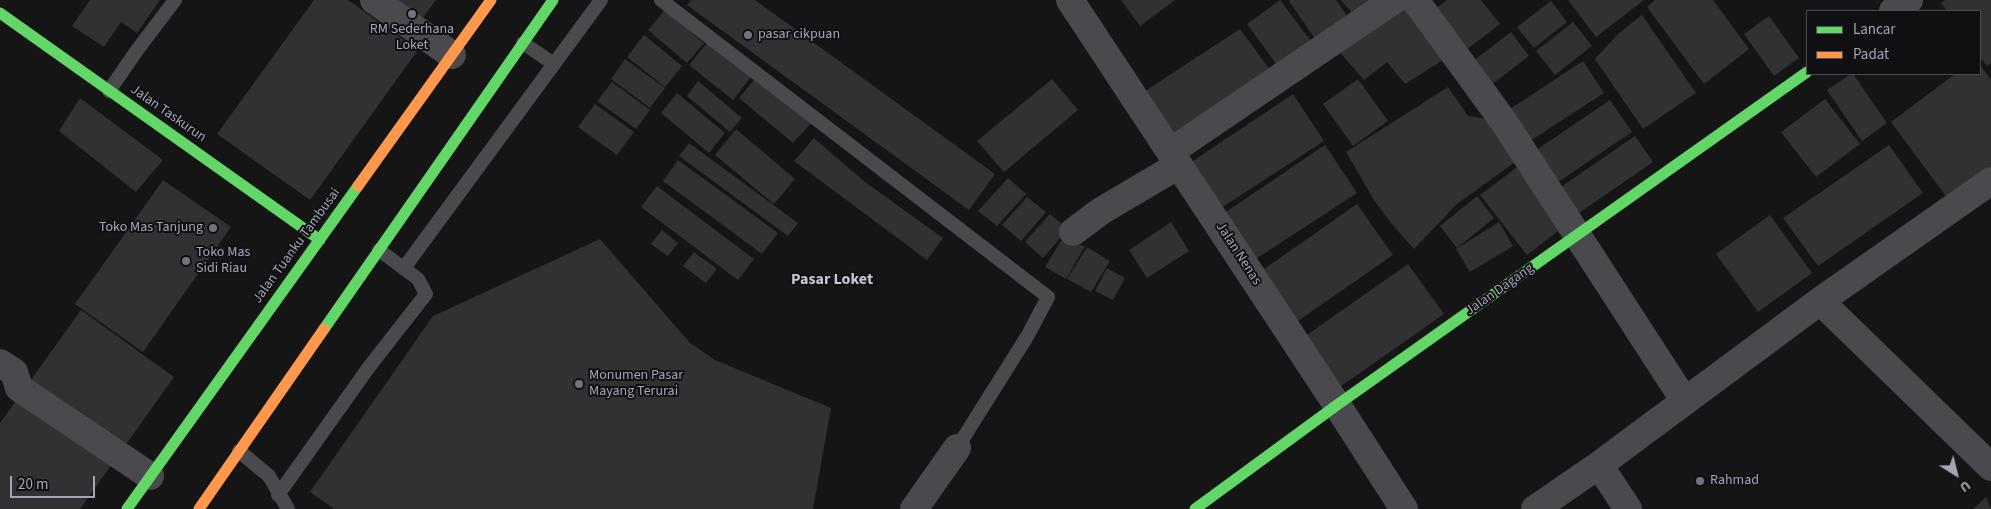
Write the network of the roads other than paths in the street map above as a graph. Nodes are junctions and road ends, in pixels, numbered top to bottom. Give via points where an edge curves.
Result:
1 (175, 0) edge
2 (374, 0) edge
3 (491, 0) edge
4 (553, 0) edge
5 (601, 0) edge
6 (661, 0) edge
7 (1070, 0) edge
8 (1394, 0) edge
9 (1415, 0) edge
10 (0, 13) edge
11 (523, 43) junction
12 (452, 55) junction
13 (554, 64) junction
14 (1806, 73) edge
15 (109, 91) junction
16 (1174, 158) junction
17 (1991, 181) edge
18 (1074, 232) dead end
19 (1578, 235) junction
20 (320, 240) junction
21 (379, 250) junction
22 (404, 268) junction
23 (1820, 301) junction
24 (0, 363) edge
25 (1684, 400) junction
26 (1337, 405) junction
27 (956, 448) joint
28 (239, 451) junction
29 (1599, 465) junction
30 (1991, 467) edge
31 (150, 476) junction
32 (278, 495) junction
33 (127, 509) edge
34 (199, 509) edge
35 (288, 509) edge
36 (914, 509) edge
37 (1195, 509) edge
38 (1404, 509) edge
39 (1535, 509) edge
40 (1628, 509) edge

1 - 15 lane
2 - 12 street
3 - 12 main road, Jalan Tuanku Tambusai
4 - 11 main road
5 - 13 lane
6 - 27 lane via 1048,297 1028,335
7 - 16 street, Jalan Nenas
8 - 16 street
9 - 19 street via 1504,122
10 - 15 main road, Jalan Taskurun
11 - 13 lane
11 - 21 main road
12 - 20 main road, Jalan Tuanku Tambusai
13 - 22 lane
14 - 19 main road, Jalan Dagang
15 - 20 main road, Jalan Taskurun
16 - 18 street
16 - 26 street, Jalan Nenas
17 - 23 street
19 - 25 street
19 - 26 main road, Jalan Dagang
20 - 31 main road, Jalan Tuanku Tambusai
21 - 22 lane
21 - 28 main road
22 - 32 lane via 418,279 426,294 369,367
23 - 25 street
23 - 30 street
24 - 31 street via 14,372 19,388
25 - 29 street
26 - 37 main road, Jalan Dagang
26 - 38 street, Jalan Nenas
27 - 36 street
28 - 32 lane via 269,476
28 - 34 main road
29 - 39 street
29 - 40 street
31 - 33 main road, Jalan Tuanku Tambusai
32 - 35 lane

